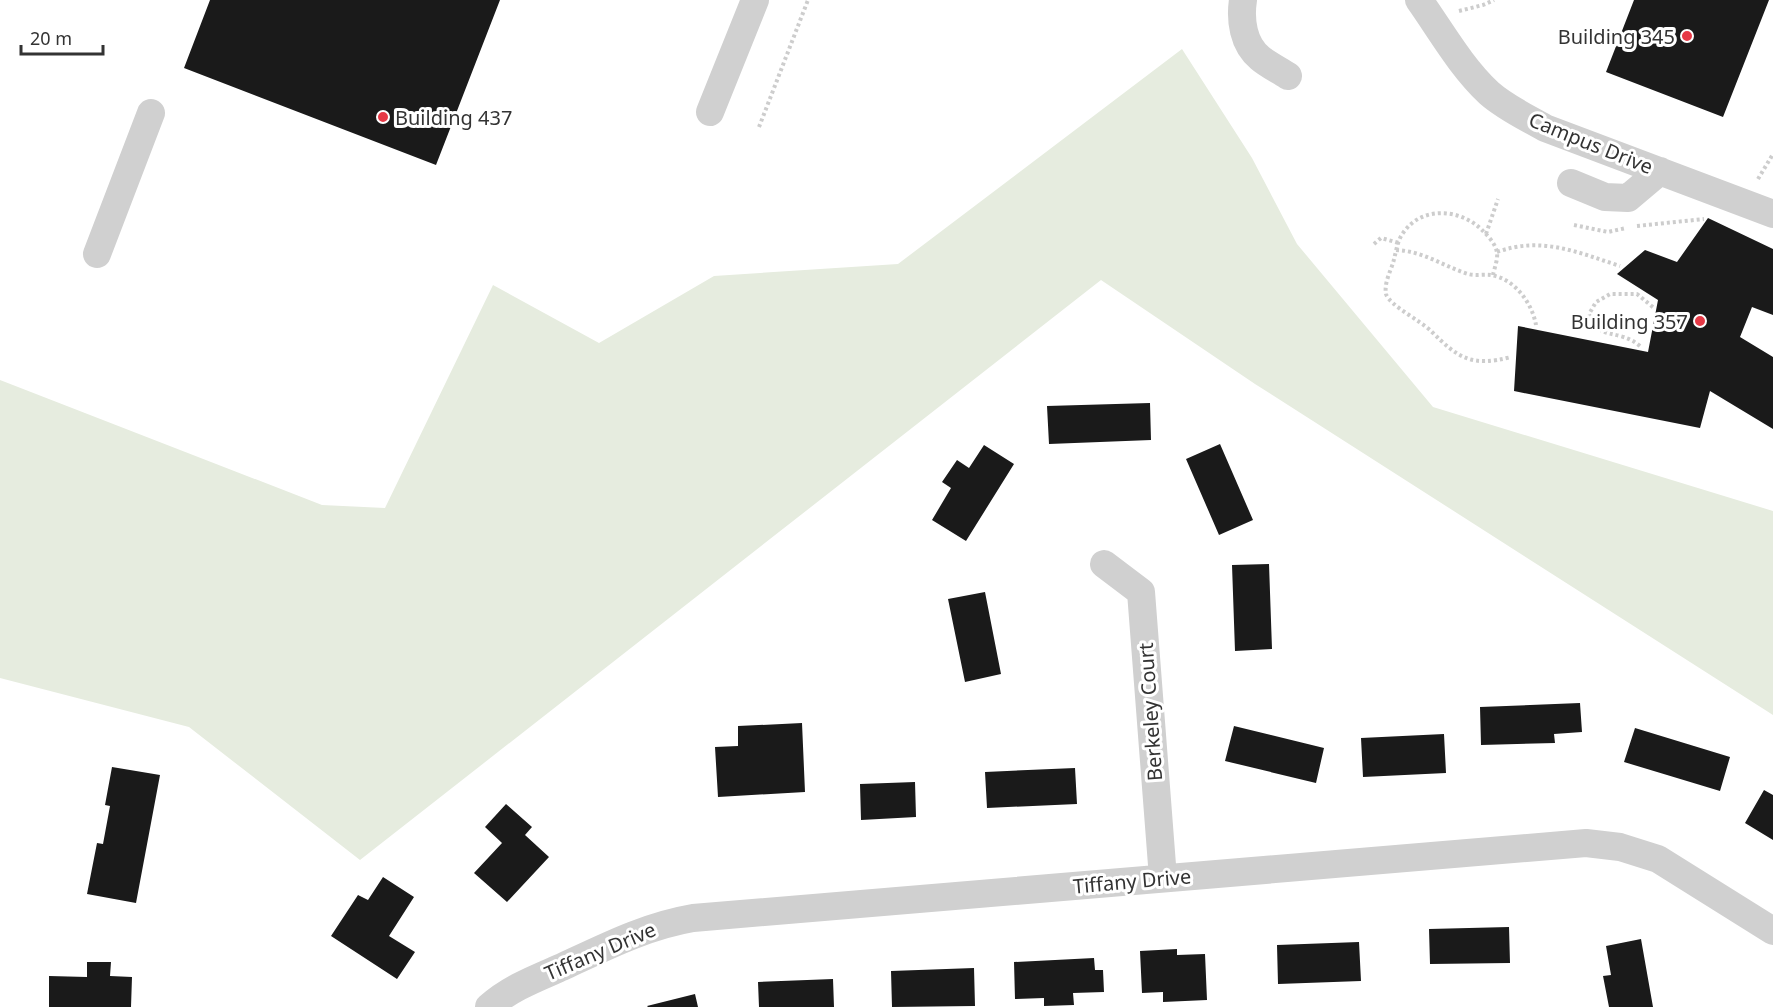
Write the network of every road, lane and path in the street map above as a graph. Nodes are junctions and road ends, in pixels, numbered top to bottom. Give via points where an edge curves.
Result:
1 (755, 0) edge
2 (808, 0) edge
3 (1243, 0) edge
4 (1419, 0) edge
5 (1494, 0) edge
6 (1452, 12) dead end
7 (1288, 76) dead end
8 (710, 112) dead end
9 (151, 113) dead end
10 (759, 127) dead end
11 (1773, 154) edge
12 (1660, 171) junction
13 (1571, 183) dead end
14 (1756, 183) dead end
15 (1498, 199) dead end
16 (1773, 214) edge
17 (1707, 218) dead end
18 (1574, 225) dead end
19 (1486, 234) junction
20 (1399, 243) junction
21 (1374, 244) dead end
22 (1396, 250) junction
23 (1497, 252) junction
24 (97, 254) dead end
25 (1620, 266) dead end
26 (1493, 275) junction
27 (1654, 308) dead end
28 (1536, 325) dead end
29 (1640, 346) dead end
30 (1511, 357) dead end
31 (1104, 564) dead end
32 (1163, 878) junction
33 (1773, 931) edge
34 (489, 1007) edge

1 - 8 street
2 - 10 path
3 - 7 street via 1240,14 1245,36 1258,57
4 - 12 street, Campus Drive via 1469,72 1513,111 1545,128
5 - 6 path
9 - 24 street
11 - 14 path
12 - 13 street via 1628,198 1605,197
12 - 16 street, Campus Drive
15 - 19 path
17 - 18 path via 1608,232
19 - 20 path via 1474,222 1454,213 1430,214 1411,224
19 - 23 path
20 - 21 path via 1381,238
20 - 22 path
22 - 26 path via 1428,256 1470,275
22 - 30 path via 1387,281 1386,294 1391,302 1423,323 1461,358 1496,361
23 - 25 path via 1540,244
23 - 26 path
26 - 28 path via 1522,293 1533,310
27 - 29 path via 1637,294 1610,294 1596,302 1588,314 1591,324 1602,332 1631,338
31 - 32 street, Berkeley Court via 1141,592
32 - 33 street, Tiffany Drive via 1586,843 1620,847 1658,860
32 - 34 street, Tiffany Drive via 672,922 636,933 514,989

